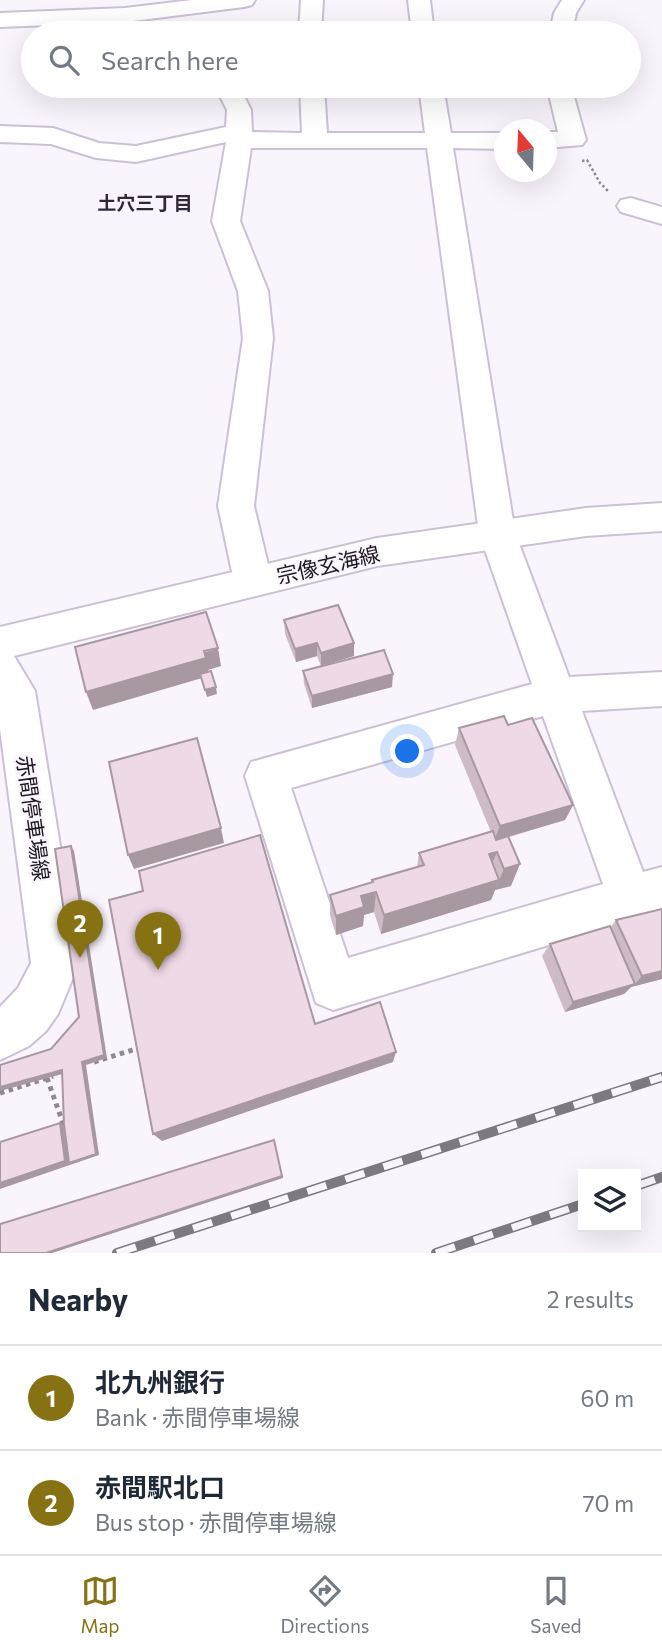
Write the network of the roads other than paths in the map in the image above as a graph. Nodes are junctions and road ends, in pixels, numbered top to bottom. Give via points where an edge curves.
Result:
1 (244, 0) edge
2 (312, 0) edge
3 (419, 0) edge
4 (573, 0) edge
5 (153, 6) edge
6 (0, 20) edge
7 (309, 21) edge
8 (422, 21) edge
9 (563, 21) edge
10 (233, 98) edge
11 (313, 98) edge
12 (433, 98) edge
13 (562, 98) edge
14 (0, 134) edge
15 (239, 136) junction
16 (315, 140) junction
17 (557, 140) edge
18 (494, 141) edge
19 (439, 142) junction
20 (631, 206) road end
21 (662, 216) edge
22 (662, 517) edge
23 (497, 533) junction
24 (253, 582) junction
25 (0, 643) edge
26 (0, 667) edge
27 (662, 689) edge
28 (555, 695) junction
29 (646, 893) edge
30 (0, 1035) edge

1 - 5 street via 208,14
2 - 7 street
3 - 8 street
4 - 9 street
5 - 6 street
10 - 15 street via 239,110
11 - 16 street
12 - 19 street
13 - 17 street via 573,139
14 - 15 street via 53,136 96,150 136,154
15 - 16 street
15 - 24 street via 226,222 253,291 258,338 236,506
16 - 19 street
18 - 19 street
19 - 23 street
20 - 21 street
22 - 23 street, 宗像玄海線
23 - 24 street, 宗像玄海線 via 377,552
23 - 28 street
24 - 25 street, 宗像玄海線
26 - 30 street, 赤間停車場線 via 15,691 55,963 41,1001 19,1025
27 - 28 street
28 - 29 street
28 - 29 street via 266,776 332,986

